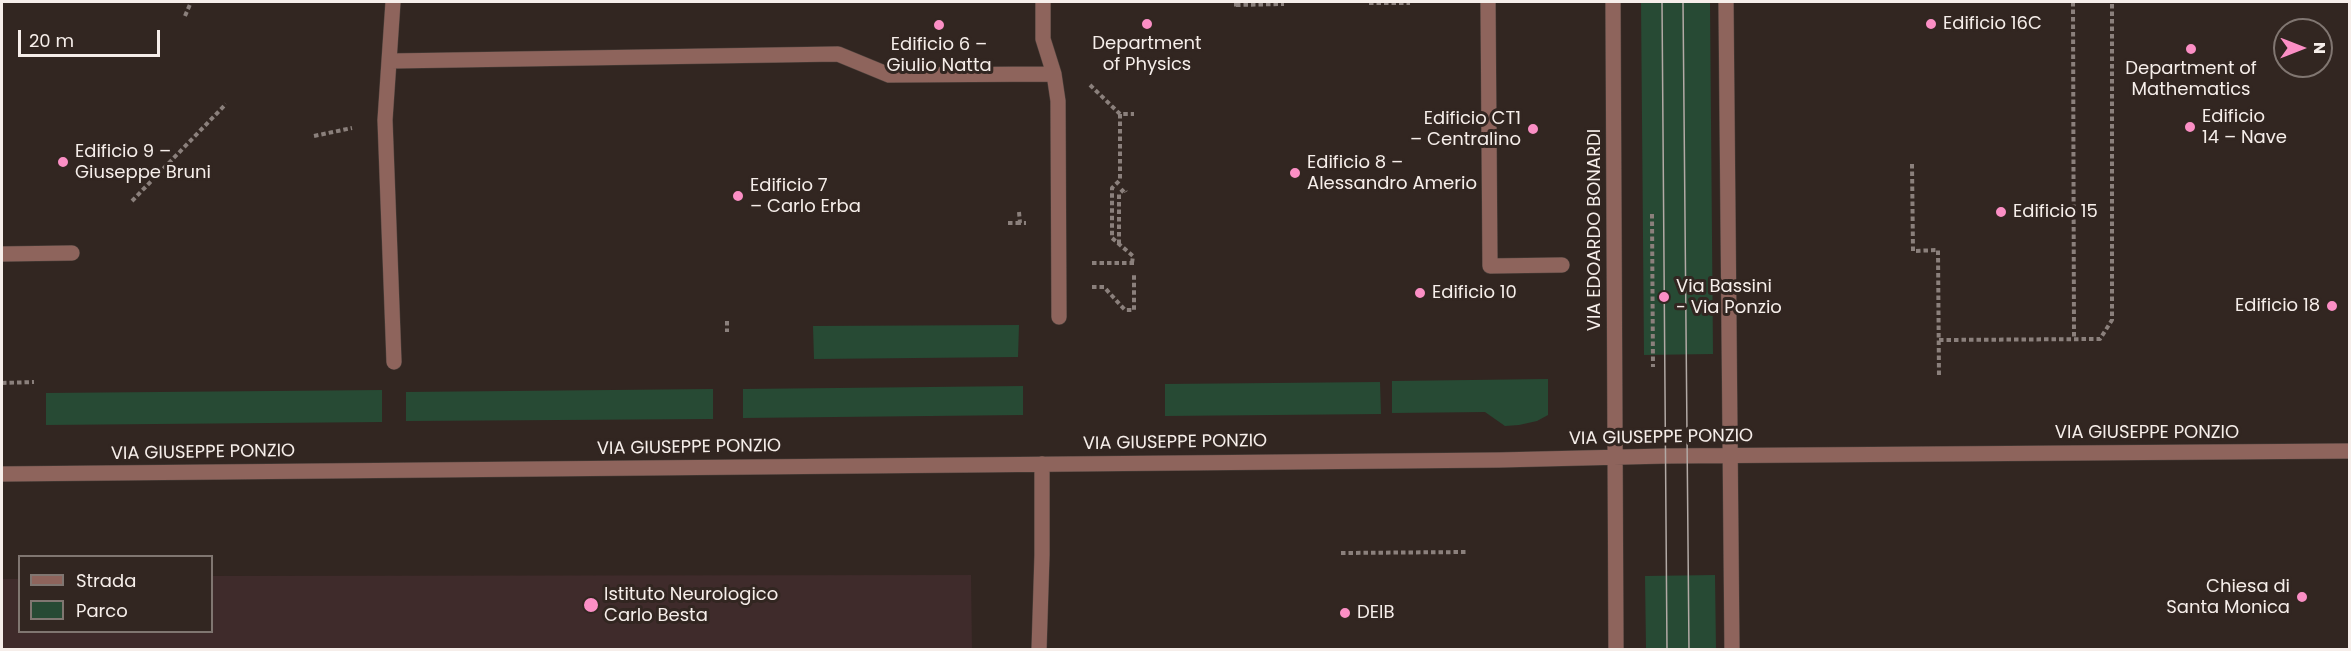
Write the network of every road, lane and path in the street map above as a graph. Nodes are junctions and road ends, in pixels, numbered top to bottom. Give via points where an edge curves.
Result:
1 (191, 2) edge
2 (393, 2) edge
3 (1043, 2) edge
4 (1488, 2) edge
5 (1613, 2) edge
6 (1726, 2) edge
7 (2073, 2) edge
8 (2112, 2) edge
9 (1369, 3) edge
10 (1410, 3) dead end
11 (1284, 4) dead end
12 (1236, 5) edge
13 (185, 16) dead end
14 (390, 61) junction
15 (1054, 74) junction
16 (226, 104) dead end
17 (1120, 114) dead end
18 (1127, 114) dead end
19 (1134, 114) dead end
20 (1912, 164) dead end
21 (1126, 192) dead end
22 (132, 201) dead end
23 (1652, 214) dead end
24 (1008, 223) dead end
25 (1020, 223) dead end
26 (1119, 244) junction
27 (72, 253) dead end
28 (2, 254) edge
29 (1058, 263) junction
30 (1562, 265) dead end
31 (1136, 275) dead end
32 (1058, 287) junction
33 (1059, 317) dead end
34 (727, 321) dead end
35 (727, 332) dead end
36 (2074, 339) junction
37 (1939, 340) junction
38 (394, 362) dead end
39 (1653, 367) dead end
40 (1939, 378) dead end
41 (34, 382) dead end
42 (2, 383) edge
43 (2349, 451) edge
44 (1731, 455) junction
45 (1616, 458) junction
46 (1042, 464) junction
47 (2, 474) edge
48 (1467, 552) dead end
49 (1341, 553) dead end
50 (1039, 650) edge
51 (1616, 650) edge
52 (1732, 650) edge

1 - 13 path
2 - 14 street
3 - 15 street via 1043,39
4 - 30 street via 1490,266
5 - 45 street, VIA EDOARDO BONARDI
6 - 44 street
7 - 36 path
8 - 36 path via 2112,320 2100,339
9 - 10 path
11 - 12 path
14 - 15 street via 838,54 889,75
14 - 38 street via 385,120
15 - 29 street via 1058,100
16 - 22 path
17 - 26 path via 1120,180 1112,188 1112,238
18 - 19 path
20 - 37 path via 1913,251 1938,250
21 - 26 path via 1124,189 1119,194
23 - 39 path
24 - 25 path
26 - 29 path via 1133,256 1134,263
27 - 28 street
29 - 32 street
31 - 32 path via 1134,310 1125,310 1104,287
32 - 33 street
34 - 35 path
36 - 37 path
37 - 40 path
41 - 42 path
43 - 44 street, VIA GIUSEPPE PONZIO
44 - 45 street, VIA GIUSEPPE PONZIO
44 - 52 street
45 - 46 street, VIA GIUSEPPE PONZIO
45 - 51 street, VIA EDOARDO BONARDI
46 - 47 street, VIA GIUSEPPE PONZIO
46 - 50 street
48 - 49 path

